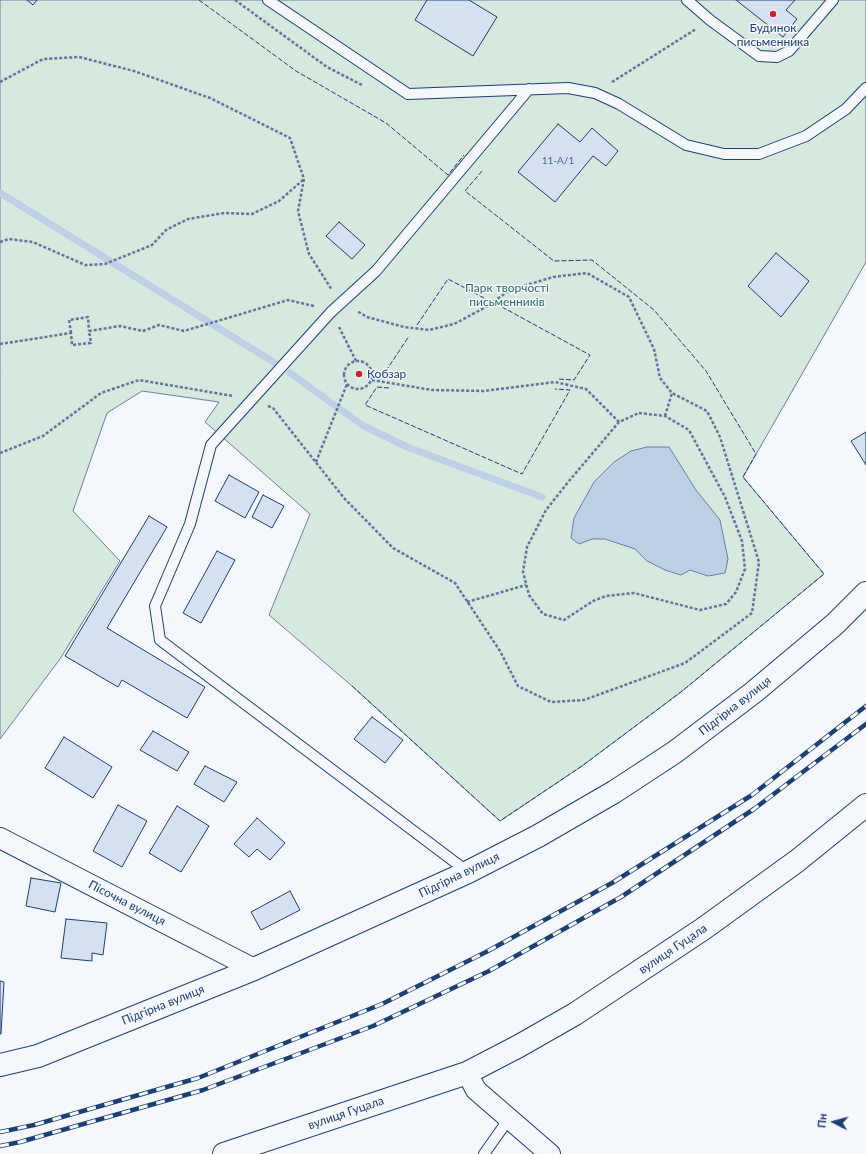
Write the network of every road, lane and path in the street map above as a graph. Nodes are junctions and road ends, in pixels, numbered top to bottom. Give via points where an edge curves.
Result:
1 (268, 0) edge
2 (686, 0) edge
3 (833, 0) edge
4 (710, 20) junction
5 (0, 82) edge
6 (866, 88) edge
7 (528, 90) junction
8 (595, 93) junction
9 (304, 179) junction
10 (0, 242) edge
11 (341, 303) junction
12 (331, 312) junction
13 (89, 330) junction
14 (71, 333) junction
15 (0, 344) edge
16 (356, 361) junction
17 (372, 380) junction
18 (347, 384) junction
19 (672, 393) junction
20 (252, 399) junction
21 (665, 416) junction
22 (619, 422) junction
23 (0, 453) edge
24 (316, 462) junction
25 (526, 585) junction
26 (866, 593) edge
27 (467, 602) junction
28 (866, 805) edge
29 (0, 838) edge
30 (468, 872) junction
31 (254, 969) junction
32 (0, 1065) edge
33 (467, 1072) junction
34 (508, 1120) junction
35 (224, 1154) edge
36 (484, 1154) edge
37 (550, 1154) edge

1 - 7 lane via 408,94
2 - 4 lane
3 - 4 lane via 789,51 777,57 759,56
4 - 8 path
5 - 9 path via 43,59 79,57 134,71 210,98 290,138
6 - 8 lane via 846,109 806,136 759,154 724,154 686,145 619,104
7 - 8 lane via 568,88
7 - 11 lane via 376,271
9 - 10 path via 279,201 252,214 224,213 188,219 166,230 152,245 105,264 85,265 33,242 8,239
9 - 11 path via 298,211 309,254
11 - 12 lane
11 - 19 path via 367,317 404,327 429,330 454,324 486,307 510,290 553,276 587,273 629,297 654,349 660,378
12 - 13 path via 288,300 184,331 159,325 143,331 120,326
12 - 16 path
12 - 20 lane
13 - 14 path via 91,343 72,345
13 - 14 path via 88,317 69,320
14 - 15 path
16 - 17 path via 369,366 373,372
16 - 18 path via 346,368 344,379
17 - 18 path via 364,389 352,388
17 - 22 path via 432,390 484,391 554,382 586,389
18 - 24 path
19 - 21 path
19 - 27 path via 707,411 720,437 759,562 752,613 686,663 584,700 551,702 518,686 500,652
20 - 23 path via 139,380 101,393 43,436
20 - 24 path via 273,408
20 - 30 lane via 211,445 190,524 155,606 160,640
21 - 22 path via 639,413
21 - 25 path via 689,430 725,497 742,541 745,569 736,592 726,604 700,610 634,593 606,596 593,601 564,620 543,614 529,595
22 - 25 path via 546,510 527,547 523,572
24 - 27 path via 344,498 394,548 455,583
25 - 27 path
26 - 30 street, Підгірна вулиця via 835,624 754,692 675,752 614,792 538,836
28 - 33 street, вулиця Гуцала via 797,861 691,937 575,1014 520,1046
29 - 31 street, Пісочна вулиця
30 - 31 street, Підгірна вулиця
31 - 32 street, Підгірна вулиця via 38,1056
33 - 34 street via 476,1090
33 - 35 street, вулиця Гуцала
34 - 36 lane
34 - 37 street

